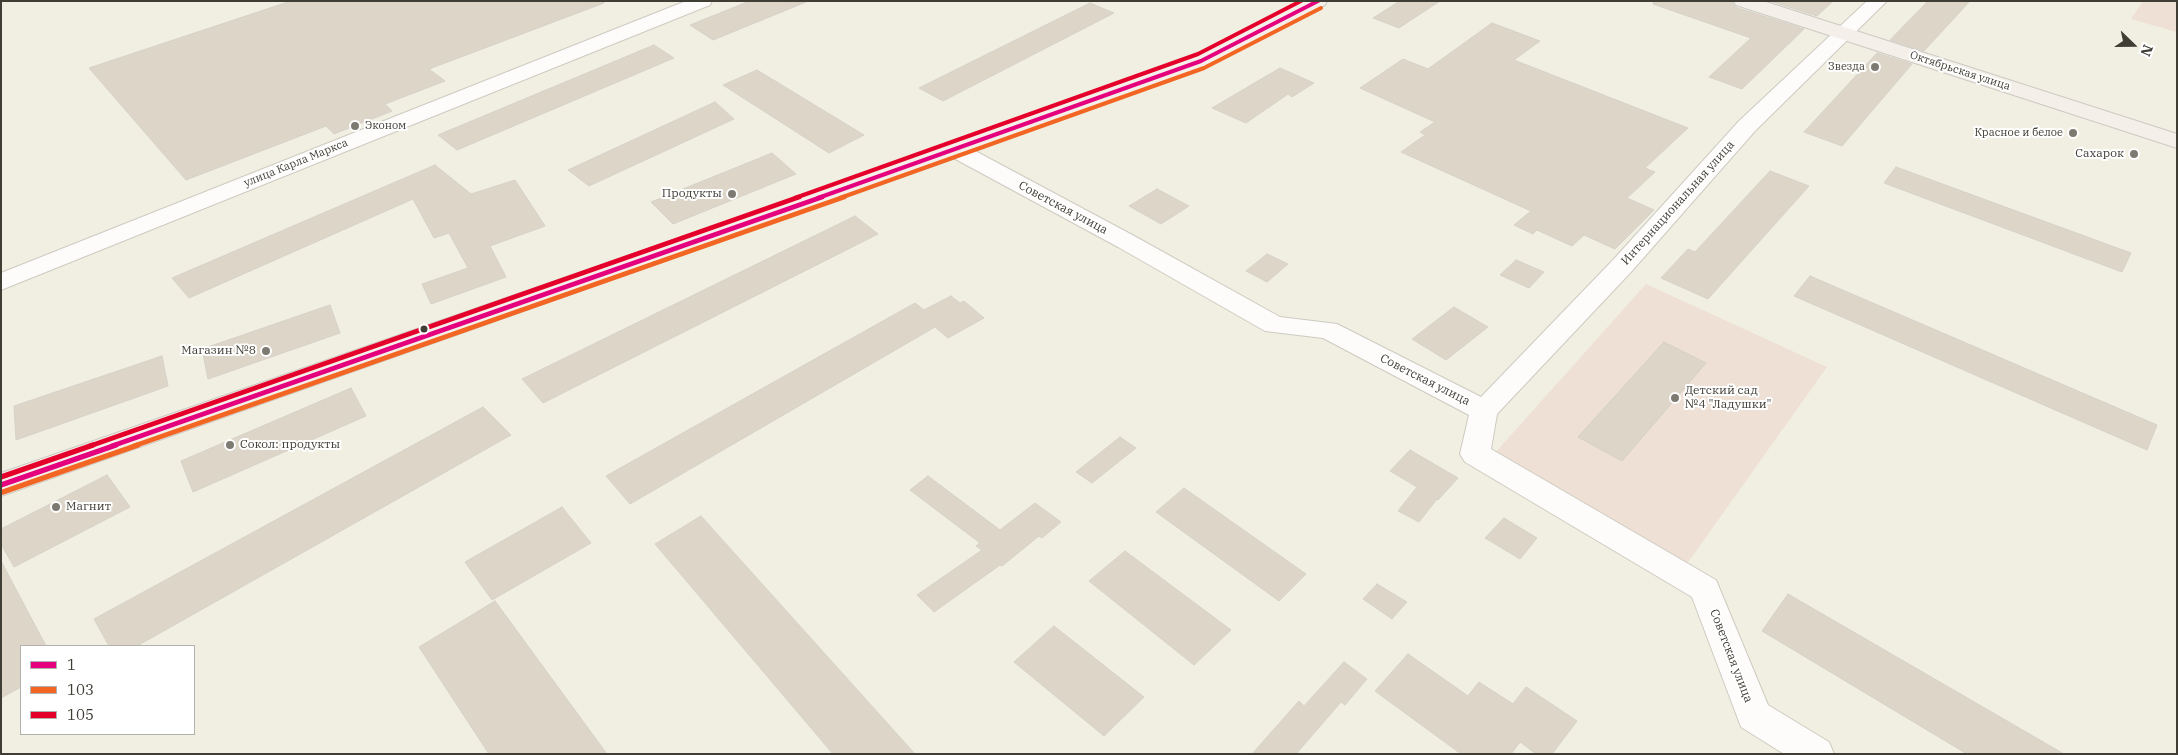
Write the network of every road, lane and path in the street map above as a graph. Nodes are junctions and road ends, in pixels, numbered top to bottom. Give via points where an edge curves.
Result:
1 (703, 1) edge
2 (1318, 1) edge
3 (1743, 1) edge
4 (1878, 1) edge
5 (1844, 34) junction
6 (2177, 141) edge
7 (956, 150) junction
8 (1, 282) edge
9 (1484, 411) junction
10 (1, 485) edge
11 (1816, 754) edge

1 - 8 street, улица Карла Маркса
2 - 7 main road via 1201,61
3 - 5 main road, Октябрьская улица
4 - 5 street, Интернациональная улица
5 - 6 main road, Октябрьская улица
5 - 9 street, Интернациональная улица via 1747,126 1622,266
7 - 9 street, Советская улица via 1274,325 1328,330
7 - 10 main road
9 - 11 street, Советская улица via 1475,454 1705,589 1754,716

